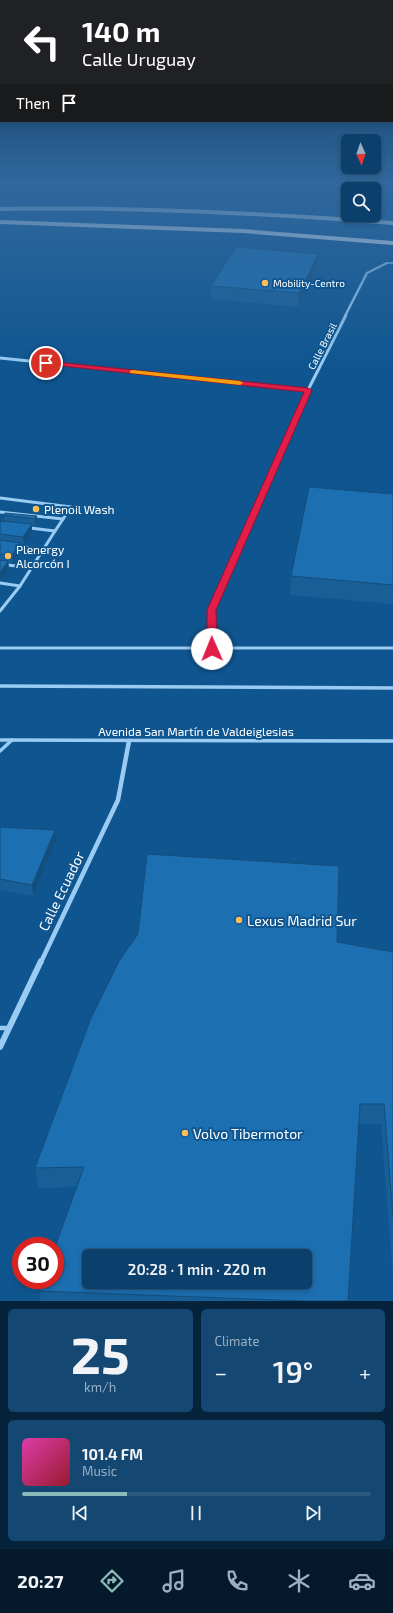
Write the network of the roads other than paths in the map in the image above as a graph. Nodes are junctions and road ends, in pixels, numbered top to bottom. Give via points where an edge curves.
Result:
1 (387, 263) joint
2 (393, 263) edge
3 (0, 358) edge
4 (308, 390) junction
5 (0, 498) edge
6 (0, 512) edge
7 (63, 519) junction
8 (26, 528) edge
9 (55, 531) junction
10 (15, 546) edge
11 (43, 550) junction
12 (0, 564) edge
13 (31, 568) junction
14 (0, 583) edge
15 (20, 586) junction
16 (0, 611) edge
17 (0, 648) edge
18 (393, 648) edge
19 (212, 649) junction
20 (0, 686) edge
21 (393, 688) edge
22 (0, 740) edge
23 (12, 740) junction
24 (129, 741) junction
25 (393, 741) edge
26 (0, 750) edge
27 (0, 1028) edge
28 (9, 1028) junction
29 (0, 1047) edge

1 - 2 lane
1 - 4 street, Calle Brasil via 367,273
3 - 4 street
4 - 19 street, Calle Brasil via 211,610
5 - 7 lane via 71,506
6 - 7 lane
7 - 9 lane
8 - 9 lane
9 - 11 lane
10 - 11 lane
11 - 13 lane
12 - 13 lane
13 - 15 lane
14 - 15 lane
15 - 16 lane
17 - 19 lane
18 - 19 lane
20 - 21 street
22 - 23 lane, Avenida San Martín de Valdeiglesias
23 - 24 lane, Avenida San Martín de Valdeiglesias
23 - 26 lane
24 - 25 lane, Avenida San Martín de Valdeiglesias
24 - 28 street, Calle Ecuador via 118,800
27 - 28 lane
28 - 29 street, Calle Ecuador

